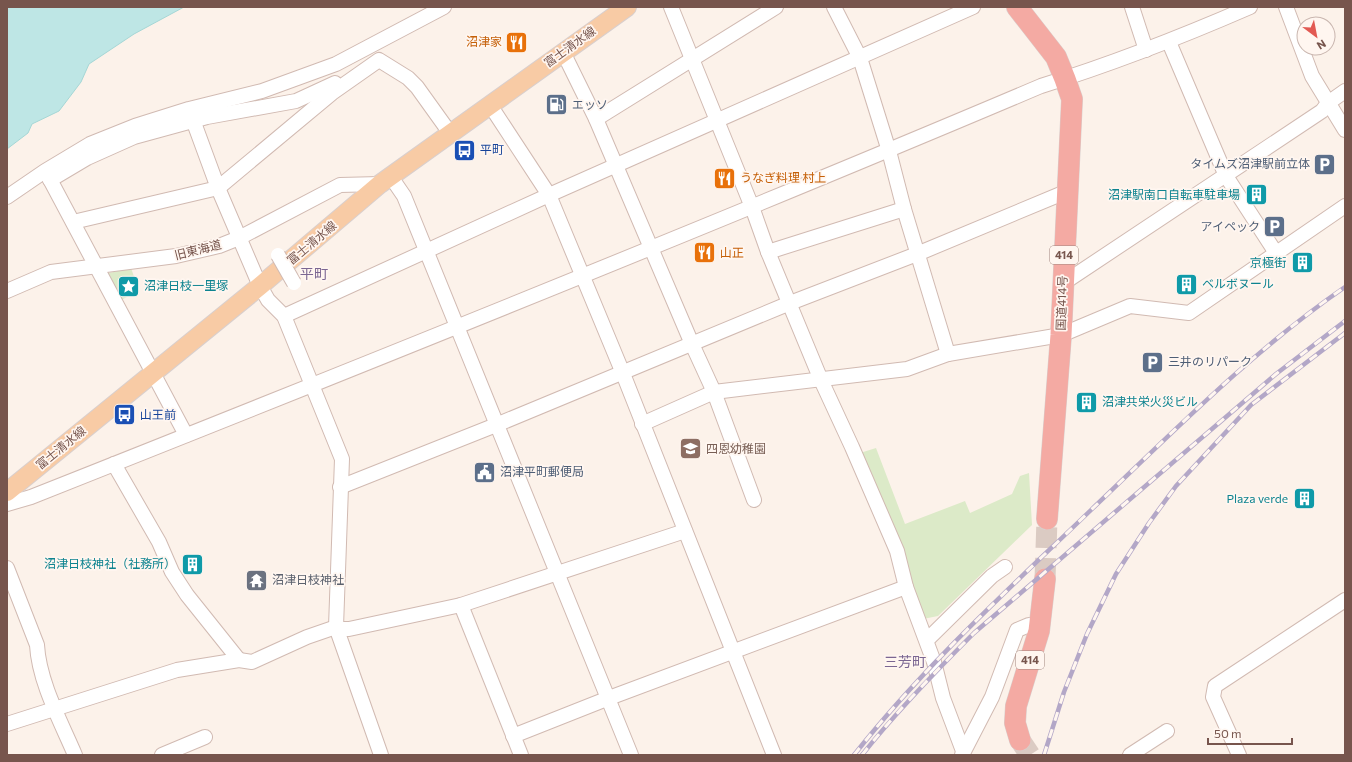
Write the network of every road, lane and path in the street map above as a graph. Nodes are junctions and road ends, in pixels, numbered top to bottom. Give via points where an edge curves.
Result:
1 (444, 7) edge
2 (627, 7) edge
3 (671, 7) edge
4 (776, 7) edge
5 (834, 7) edge
6 (973, 7) edge
7 (1017, 7) edge
8 (1132, 7) edge
9 (1250, 7) edge
10 (1286, 7) edge
11 (1169, 42) junction
12 (1146, 50) junction
13 (563, 52) junction
14 (860, 58) junction
15 (692, 59) junction
16 (356, 74) junction
17 (1065, 79) junction
18 (1345, 91) edge
19 (1328, 103) junction
20 (490, 105) junction
21 (596, 118) junction
22 (193, 120) junction
23 (717, 121) junction
24 (1345, 130) edge
25 (450, 133) junction
26 (890, 151) junction
27 (616, 165) junction
28 (47, 176) junction
29 (1226, 176) junction
30 (386, 180) junction
31 (218, 188) junction
32 (1068, 191) junction
33 (550, 195) junction
34 (7, 197) edge
35 (1345, 206) edge
36 (752, 208) junction
37 (904, 209) junction
38 (73, 222) junction
39 (239, 238) junction
40 (651, 248) junction
41 (427, 252) junction
42 (768, 252) junction
43 (1276, 253) junction
44 (917, 254) junction
45 (278, 255) dead end
46 (97, 266) junction
47 (582, 276) junction
48 (294, 283) dead end
49 (1062, 284) junction
50 (260, 286) junction
51 (7, 290) edge
52 (790, 303) junction
53 (284, 316) junction
54 (457, 326) junction
55 (1061, 336) junction
56 (692, 344) junction
57 (948, 354) junction
58 (622, 371) junction
59 (153, 374) junction
60 (820, 380) junction
61 (311, 386) junction
62 (714, 392) junction
63 (642, 424) junction
64 (496, 425) junction
65 (186, 434) junction
66 (114, 464) junction
67 (340, 487) junction
68 (7, 492) edge
69 (754, 500) dead end
70 (7, 504) edge
71 (1048, 519) tunnel mouth
72 (685, 531) junction
73 (1005, 567) dead end
74 (7, 568) edge
75 (557, 574) junction
76 (1045, 580) tunnel mouth
77 (906, 587) junction
78 (1345, 600) edge
79 (461, 605) junction
80 (1029, 625) dead end
81 (336, 627) junction
82 (927, 640) junction
83 (734, 650) junction
84 (240, 660) junction
85 (609, 698) junction
86 (55, 708) junction
87 (7, 724) edge
88 (1167, 731) dead end
89 (513, 736) junction
90 (205, 737) dead end
91 (1020, 740) tunnel mouth
92 (962, 753) edge
93 (75, 755) edge
94 (162, 755) edge
95 (382, 755) edge
96 (521, 755) edge
97 (631, 755) edge
98 (774, 755) edge
99 (1130, 755) edge
100 (1239, 755) edge

1 - 28 street via 336,64 262,91 134,126 90,144
2 - 13 main road, 富士清水線
3 - 15 street
4 - 15 street
5 - 14 street
6 - 14 street
7 - 17 highway, 国道414号 / 414 via 1056,57
8 - 12 street
9 - 11 street
10 - 19 street via 1312,76
11 - 12 street
11 - 29 street
12 - 17 street
13 - 20 main road, 富士清水線
13 - 21 street
14 - 23 street
14 - 26 street
15 - 21 street
15 - 23 street
16 - 22 street via 296,101
16 - 25 street via 378,60 396,70 417,87
16 - 31 street
17 - 26 street via 1041,86
17 - 32 highway, 国道414号 / 414 via 1072,99
18 - 19 street
19 - 24 street
19 - 29 street via 1322,111
20 - 25 main road, 富士清水線
20 - 33 street
21 - 27 street
22 - 28 street via 134,137
22 - 31 street
23 - 27 street
23 - 36 street
25 - 30 main road, 富士清水線
26 - 36 street
26 - 37 street
27 - 33 street
27 - 40 street
28 - 34 street
28 - 38 street
29 - 43 street
29 - 49 street
30 - 39 street, 旧東海道 via 340,185
30 - 41 street via 404,196
30 - 50 main road, 富士清水線
31 - 38 street
31 - 39 street
32 - 44 street
32 - 49 highway, 国道414号 / 414
33 - 41 street
33 - 47 street
35 - 43 street
36 - 40 street
36 - 42 street
37 - 42 street
37 - 44 street
38 - 46 street
39 - 46 street, 旧東海道 via 176,256
39 - 50 street
40 - 47 street
40 - 56 street
41 - 53 street
41 - 54 street
42 - 52 street
43 - 55 street via 1189,313 1130,306
44 - 52 street
44 - 57 street
45 - 48 street, bridge
46 - 51 street, 旧東海道 via 51,272
46 - 59 street
47 - 54 street
47 - 58 street
49 - 55 highway, 国道414号 / 414
50 - 53 street via 268,300
50 - 59 main road, 富士清水線
52 - 56 street
52 - 60 street
53 - 61 street
54 - 61 street
54 - 64 street
55 - 57 street
55 - 71 highway, 国道414号 / 414
56 - 58 street
56 - 62 street
57 - 60 street via 907,369
58 - 63 street
58 - 64 street
59 - 65 street
59 - 68 main road, 富士清水線
60 - 62 street
60 - 77 street via 897,551
61 - 65 street
61 - 67 street via 342,459
62 - 63 street
62 - 69 street
63 - 72 street
64 - 67 street
64 - 75 street
65 - 66 street
66 - 70 street
66 - 84 street via 159,542 176,578
67 - 81 street
72 - 75 street
72 - 83 street
73 - 82 street via 992,576
74 - 86 street via 37,645 38,658
75 - 79 street
75 - 85 street
76 - 91 highway, 414 via 1039,631 1016,706 1015,724
77 - 82 street
77 - 83 street
78 - 100 street via 1215,686 1213,697
79 - 81 street via 349,629
79 - 89 street
80 - 92 street via 1017,630 992,697
81 - 84 street via 252,662
81 - 95 street
82 - 92 street
83 - 85 street
83 - 98 street
84 - 86 street via 177,670
85 - 89 street
85 - 97 street
86 - 87 street
86 - 93 street
88 - 99 street
89 - 96 street
90 - 94 street

